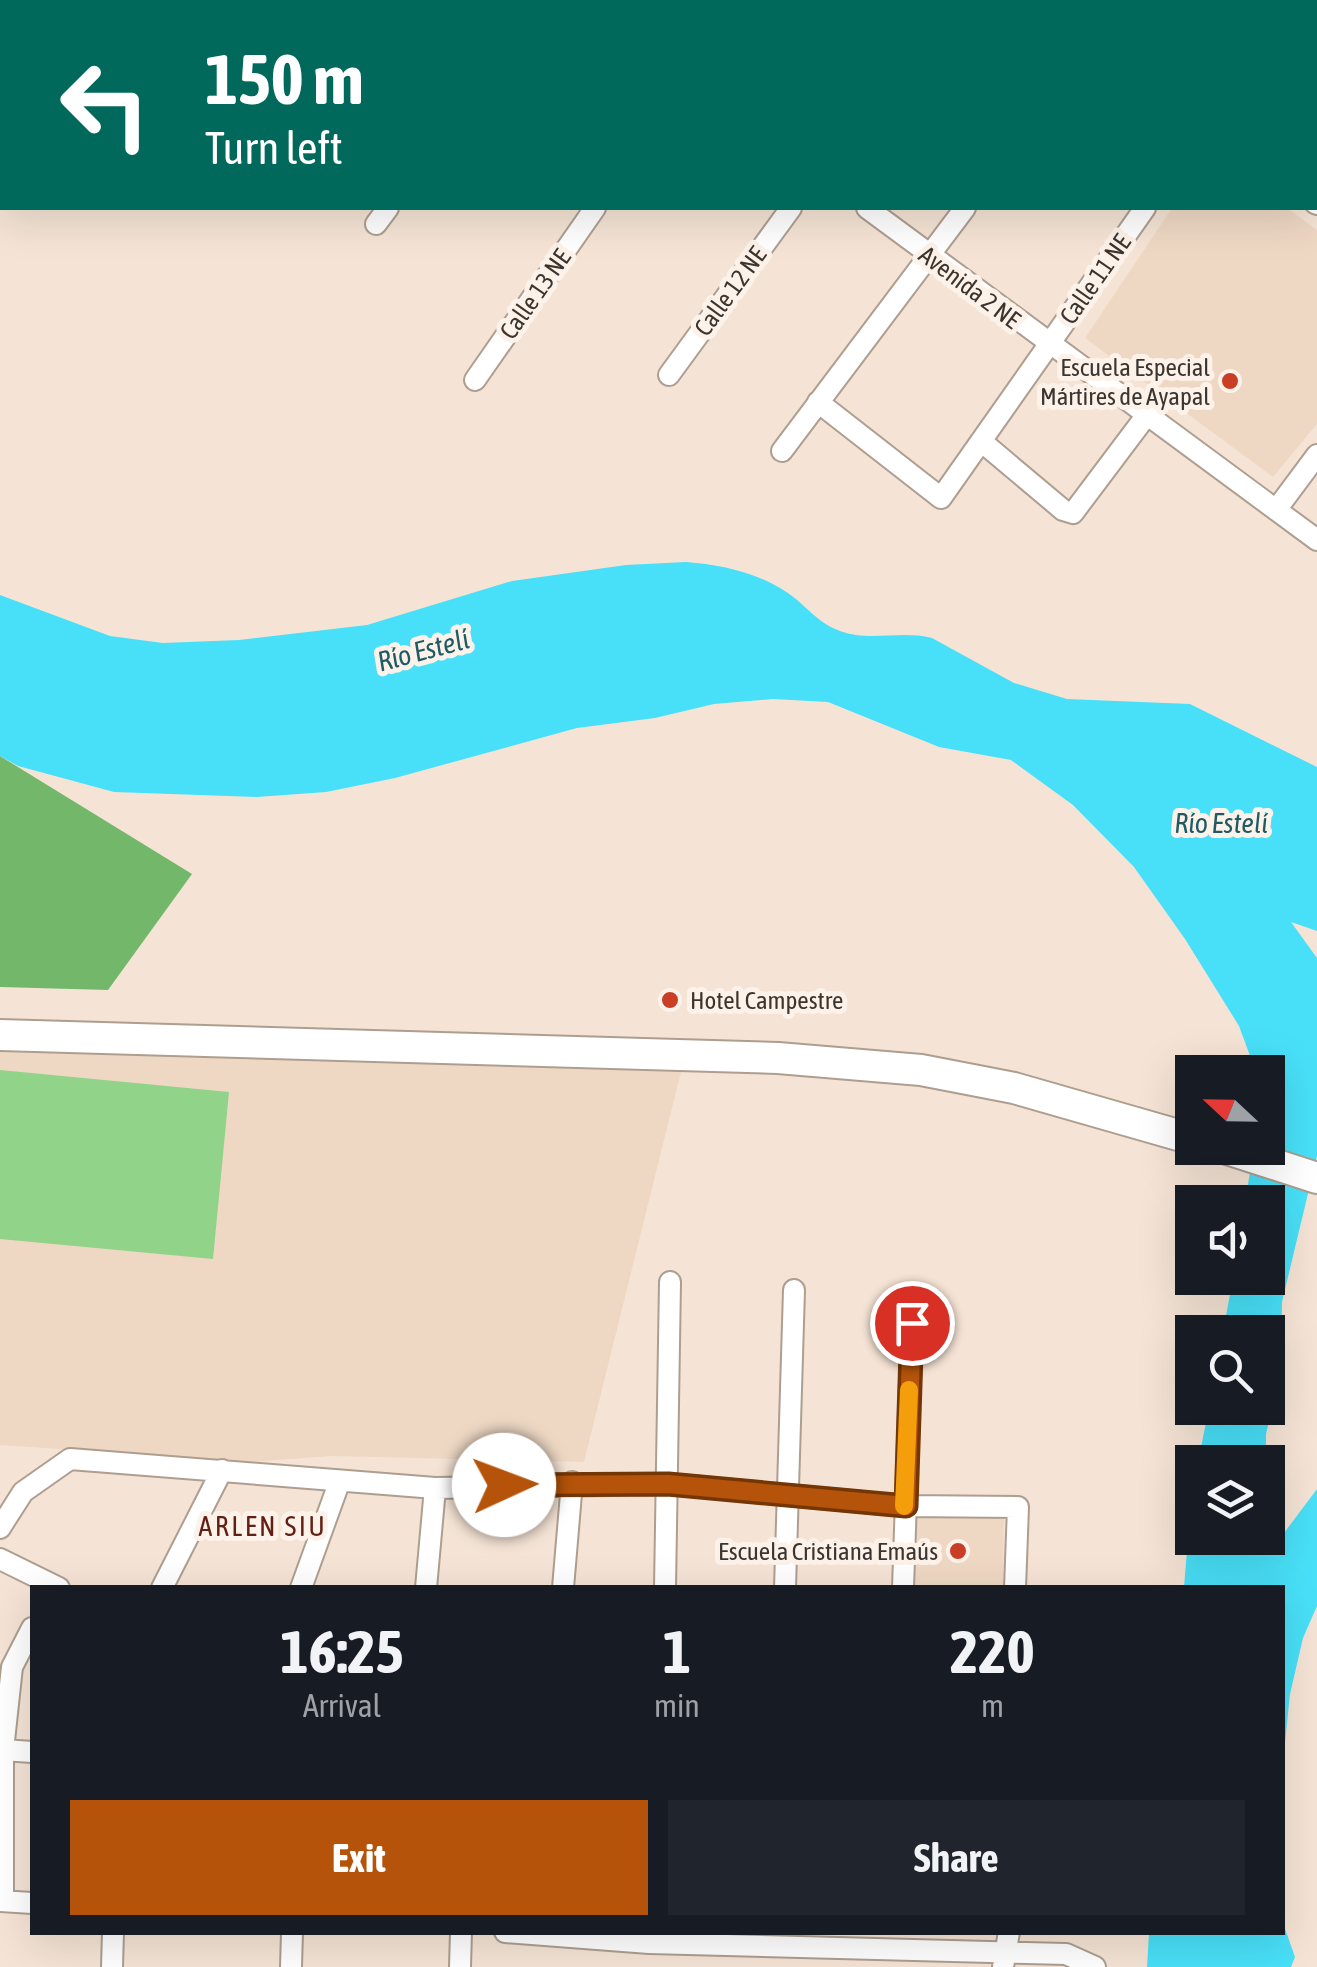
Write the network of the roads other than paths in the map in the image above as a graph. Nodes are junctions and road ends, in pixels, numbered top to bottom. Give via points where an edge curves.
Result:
1 (594, 210) edge
2 (790, 210) edge
3 (870, 210) edge
4 (963, 210) edge
5 (1144, 210) edge
6 (928, 256) junction
7 (1049, 345) junction
8 (669, 375) dead end
9 (475, 380) dead end
10 (818, 402) junction
11 (1146, 416) junction
12 (981, 441) junction
13 (782, 450) dead end
14 (1317, 455) edge
15 (1276, 510) junction
16 (1317, 540) edge
17 (0, 1035) edge
18 (1175, 1133) edge
19 (1277, 1165) edge
20 (1317, 1178) edge
21 (670, 1282) dead end
22 (794, 1290) dead end
23 (912, 1323) dead end
24 (222, 1470) junction
25 (572, 1482) junction
26 (339, 1483) junction
27 (668, 1484) junction
28 (435, 1488) junction
29 (784, 1494) junction
30 (906, 1506) junction
31 (0, 1528) edge
32 (0, 1559) edge
33 (52, 1585) edge
34 (164, 1585) edge
35 (302, 1585) edge
36 (426, 1585) edge
37 (563, 1585) edge
38 (664, 1585) edge
39 (785, 1585) edge
40 (904, 1585) edge
41 (1015, 1585) edge
42 (30, 1632) edge
43 (3, 1750) junction
44 (30, 1752) edge
45 (2, 1901) edge
46 (30, 1903) edge
47 (113, 1935) edge
48 (292, 1935) edge
49 (461, 1935) edge
50 (577, 1935) edge
51 (649, 1938) edge
52 (782, 1938) edge
53 (887, 1950) edge
54 (1006, 1951) edge
55 (112, 1967) edge
56 (291, 1967) edge
57 (460, 1967) edge
58 (648, 1967) edge
59 (782, 1967) edge
60 (1095, 1967) edge

1 - 9 street, Calle 13 NE
2 - 8 street, Calle 12 NE
3 - 6 street, Avenida 2 NE
4 - 6 street
5 - 7 street, Calle 11 NE
6 - 7 street, Avenida 2 NE
6 - 10 street
7 - 11 street, Avenida 2 NE
7 - 12 street, Calle 11 NE
10 - 12 street, Calle 11 NE via 941,498
10 - 13 street
11 - 12 street via 1073,513
11 - 15 street, Avenida 2 NE
14 - 15 street
15 - 16 street, Avenida 2 NE
17 - 18 street via 778,1058 921,1070
19 - 20 street
21 - 27 street
22 - 29 street
23 - 30 street
24 - 26 street
24 - 31 street via 70,1458 23,1492
24 - 34 street
25 - 27 street
25 - 28 street
25 - 37 street
26 - 28 street
26 - 35 street
27 - 29 street
27 - 38 street
28 - 36 street
29 - 30 street
29 - 39 street
30 - 40 street
30 - 41 street via 1018,1508
32 - 33 street
42 - 43 street via 12,1667
43 - 44 street
43 - 45 street
45 - 46 street
47 - 55 street
48 - 56 street
49 - 57 street
50 - 51 street
51 - 52 street
51 - 58 street
52 - 53 street
52 - 59 street
53 - 54 street
54 - 60 street via 1066,1954

